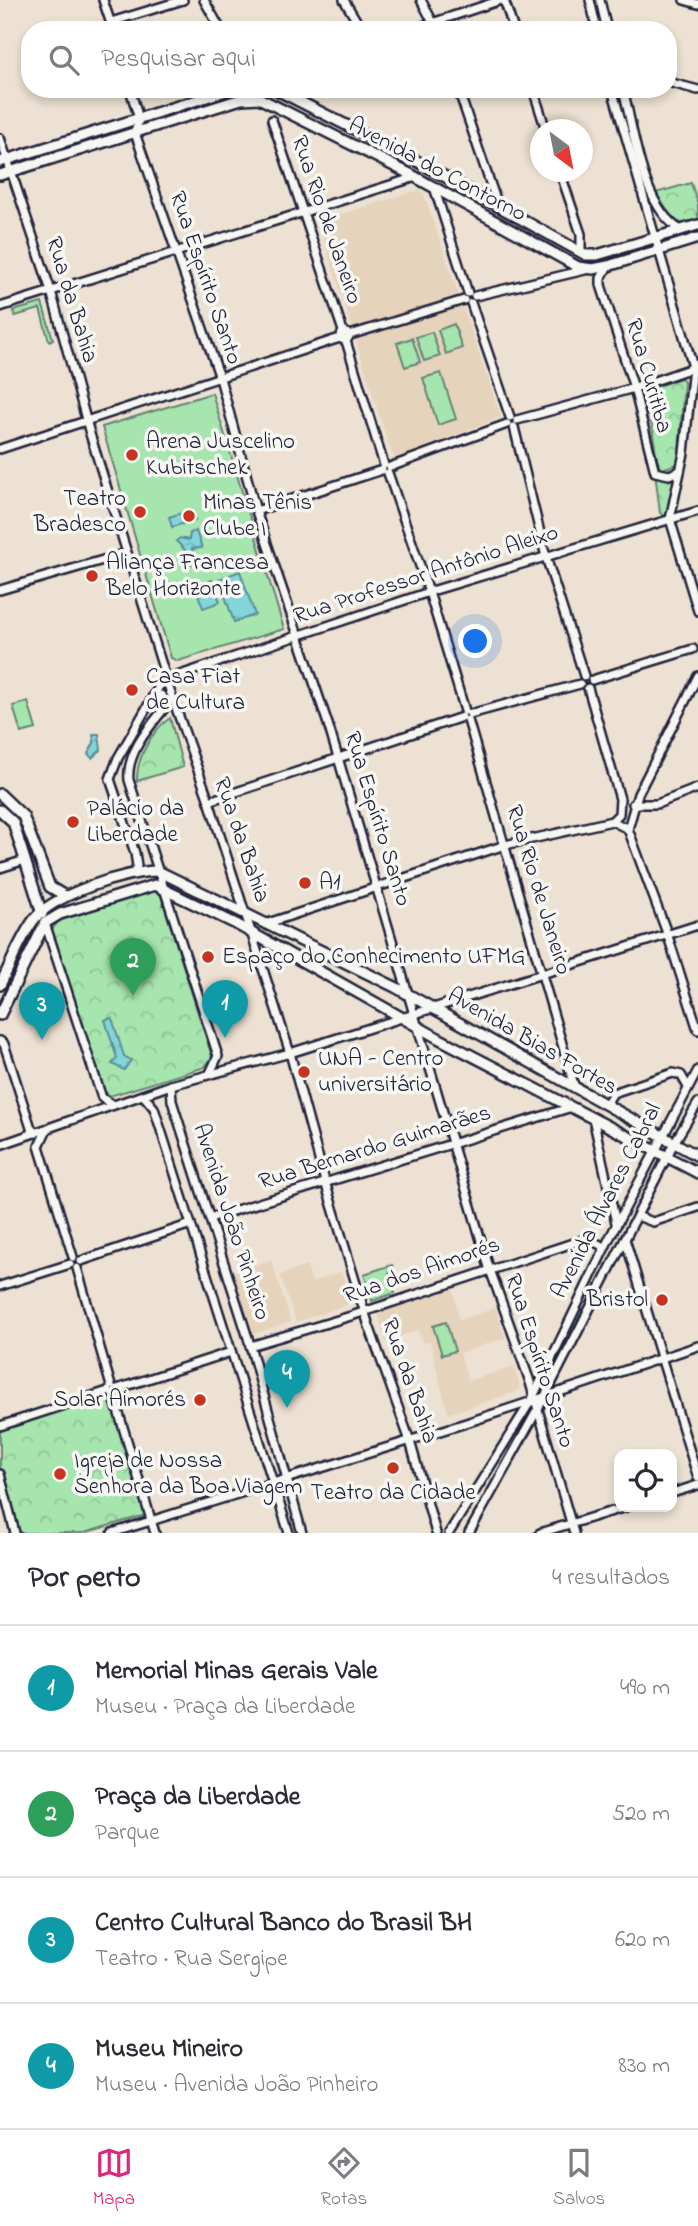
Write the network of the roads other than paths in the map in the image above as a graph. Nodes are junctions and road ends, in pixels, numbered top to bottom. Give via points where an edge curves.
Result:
1 (103, 0) edge
2 (183, 0) edge
3 (204, 0) edge
4 (344, 0) edge
5 (421, 0) edge
6 (503, 0) edge
7 (590, 0) edge
8 (600, 0) edge
9 (684, 0) edge
10 (698, 4) edge
11 (110, 21) edge
12 (126, 21) edge
13 (216, 21) edge
14 (357, 21) edge
15 (432, 21) edge
16 (448, 21) edge
17 (511, 21) edge
18 (595, 21) edge
19 (605, 21) edge
20 (677, 84) edge
21 (698, 90) edge
22 (133, 98) edge
23 (205, 98) edge
24 (292, 98) edge
25 (461, 98) edge
26 (536, 98) edge
27 (615, 98) edge
28 (625, 98) edge
29 (241, 99) joint
30 (543, 119) edge
31 (139, 120) junction
32 (272, 120) dead end
33 (135, 133) junction
34 (0, 138) edge
35 (4, 161) edge
36 (10, 172) junction
37 (0, 175) edge
38 (416, 177) junction
39 (563, 182) edge
40 (434, 187) junction
41 (448, 194) junction
42 (499, 206) junction
43 (440, 212) junction
44 (305, 213) junction
45 (698, 225) edge
46 (681, 230) junction
47 (698, 238) edge
48 (654, 239) junction
49 (176, 251) junction
50 (657, 251) junction
51 (581, 252) junction
52 (608, 266) junction
53 (589, 269) junction
54 (51, 291) junction
55 (470, 298) junction
56 (0, 307) edge
57 (345, 336) junction
58 (696, 366) edge
59 (220, 378) junction
60 (634, 388) junction
61 (102, 418) junction
62 (86, 422) junction
63 (512, 422) junction
64 (90, 434) junction
65 (0, 449) edge
66 (386, 469) junction
67 (680, 471) junction
68 (698, 510) edge
69 (256, 511) junction
70 (670, 519) junction
71 (127, 553) junction
72 (546, 557) junction
73 (0, 589) edge
74 (429, 592) junction
75 (698, 611) edge
76 (298, 636) junction
77 (692, 649) dead end
78 (698, 676) edge
79 (166, 679) junction
80 (582, 680) junction
81 (592, 680) junction
82 (588, 688) junction
83 (153, 695) junction
84 (466, 716) junction
85 (338, 757) junction
86 (698, 788) edge
87 (0, 794) edge
88 (209, 801) junction
89 (14, 804) junction
90 (633, 804) junction
91 (2, 811) edge
92 (612, 821) junction
93 (628, 829) junction
94 (505, 845) junction
95 (26, 860) junction
96 (0, 868) edge
97 (158, 872) junction
98 (134, 874) junction
99 (377, 887) junction
100 (164, 889) junction
101 (65, 896) junction
102 (41, 912) junction
103 (247, 916) junction
104 (45, 923) junction
105 (265, 924) junction
106 (698, 925) edge
107 (252, 933) junction
108 (667, 933) junction
109 (4, 970) edge
110 (543, 972) junction
111 (404, 979) junction
112 (0, 985) edge
113 (395, 987) junction
114 (409, 996) junction
115 (432, 1007) junction
116 (0, 1013) edge
117 (415, 1013) junction
118 (403, 1016) junction
119 (420, 1028) junction
120 (698, 1030) edge
121 (0, 1041) edge
122 (290, 1054) junction
123 (698, 1070) edge
124 (209, 1074) junction
125 (568, 1076) junction
126 (171, 1085) junction
127 (688, 1087) junction
128 (143, 1095) junction
129 (554, 1097) junction
130 (698, 1103) edge
131 (113, 1105) junction
132 (572, 1107) junction
133 (611, 1110) junction
134 (550, 1113) junction
135 (593, 1118) junction
136 (47, 1129) junction
137 (36, 1133) junction
138 (24, 1136) junction
139 (661, 1136) junction
140 (674, 1143) junction
141 (0, 1145) edge
142 (452, 1145) junction
143 (40, 1146) junction
144 (654, 1149) junction
145 (667, 1156) junction
146 (698, 1156) edge
147 (698, 1173) edge
148 (326, 1185) junction
149 (698, 1207) edge
150 (637, 1216) junction
151 (210, 1219) junction
152 (191, 1224) junction
153 (616, 1224) junction
154 (625, 1239) junction
155 (604, 1247) junction
156 (75, 1263) junction
157 (489, 1268) junction
158 (0, 1286) edge
159 (365, 1312) junction
160 (250, 1346) junction
161 (698, 1346) edge
162 (232, 1352) junction
163 (662, 1357) junction
164 (112, 1390) junction
165 (545, 1396) junction
166 (533, 1399) junction
167 (536, 1412) junction
168 (0, 1426) edge
169 (410, 1441) junction
170 (0, 1474) edge
171 (698, 1478) edge
172 (285, 1479) junction
173 (273, 1482) junction
174 (698, 1485) edge
175 (677, 1491) edge
176 (614, 1511) edge
177 (152, 1521) junction
178 (570, 1524) junction
179 (15, 1533) edge
180 (112, 1533) edge
181 (155, 1533) edge
182 (289, 1533) edge
183 (302, 1533) edge
184 (436, 1533) edge
185 (449, 1533) edge
186 (469, 1533) edge
187 (540, 1533) edge
188 (574, 1533) edge

1 - 11 street
2 - 12 street
3 - 13 street
4 - 14 street
5 - 15 street
6 - 16 street
6 - 17 street
7 - 18 street
8 - 19 street
9 - 10 street
20 - 21 street
22 - 31 street
23 - 31 main road
24 - 42 main road, Avenida do Contorno
25 - 42 street
26 - 30 street
27 - 48 street
28 - 46 street via 651,193 661,214
29 - 33 main road, Avenida do Contorno
29 - 38 main road, Avenida do Contorno via 265,100
31 - 33 street
31 - 35 main road
32 - 44 street, Rua Rio de Janeiro
33 - 36 main road, Avenida do Contorno
33 - 49 street, Rua Espírito Santo
34 - 35 street, Rua da Bahia
35 - 36 street, Rua da Bahia
36 - 37 main road, Avenida do Contorno
36 - 54 street, Rua da Bahia
38 - 40 main road, Avenida do Contorno
38 - 44 street
39 - 51 street via 581,234
40 - 41 main road, Avenida do Contorno
40 - 43 street
41 - 43 street
41 - 53 main road, Avenida do Contorno via 573,265
42 - 51 main road, Avenida do Contorno
43 - 55 street
44 - 49 street
44 - 57 street, Rua Rio de Janeiro
45 - 46 main road
46 - 48 main road
47 - 50 main road
48 - 50 street
48 - 51 main road via 597,255
49 - 54 street
49 - 59 street, Rua Espírito Santo
50 - 52 main road
50 - 58 street
52 - 53 main road
52 - 60 street, Rua Curitiba via 601,285
53 - 55 street
54 - 56 street
54 - 62 street, Rua da Bahia
55 - 57 street
55 - 63 street
57 - 59 street
57 - 66 street, Rua Rio de Janeiro
58 - 60 street
58 - 67 street
59 - 61 street
59 - 69 street, Rua Espírito Santo
60 - 63 street
60 - 67 street, Rua Curitiba via 655,472 669,475
61 - 62 street
61 - 64 street via 93,424
62 - 64 street, Rua da Bahia
62 - 65 street
63 - 66 street
63 - 72 street
64 - 71 street, Rua da Bahia
66 - 69 street
66 - 74 street, Rua Rio de Janeiro
67 - 70 street
68 - 70 street, Rua Professor Antônio Aleixo
69 - 76 street, Rua Espírito Santo
70 - 72 street, Rua Professor Antônio Aleixo
70 - 75 street
71 - 73 street
71 - 79 street, Rua da Bahia
72 - 74 street, Rua Professor Antônio Aleixo
72 - 80 street
74 - 76 street, Rua Professor Antônio Aleixo
74 - 84 street, Rua Rio de Janeiro
76 - 79 street, Rua Professor Antônio Aleixo
76 - 85 street, Rua Espírito Santo
77 - 81 street
78 - 90 street
79 - 83 street
79 - 88 street, Rua da Bahia
80 - 81 street
80 - 82 street
80 - 84 street
81 - 82 street
82 - 92 street via 620,799 619,814
83 - 97 street via 161,695 167,705 139,744 128,772
83 - 98 street via 110,779 135,853
84 - 85 street
84 - 94 street, Rua Rio de Janeiro
85 - 88 street
85 - 99 street, Rua Espírito Santo
86 - 90 street via 657,804
87 - 89 main road
88 - 103 street, Rua da Bahia
89 - 91 main road
89 - 101 main road via 50,887
90 - 93 street
91 - 95 main road via 13,822
92 - 93 street
92 - 94 street
93 - 108 street
94 - 99 street
94 - 110 street, Rua Rio de Janeiro
95 - 96 street
95 - 102 main road
97 - 98 main road
97 - 100 street
97 - 103 main road, Avenida Bias Fortes
98 - 101 main road
99 - 105 street
99 - 111 street, Rua Espírito Santo
100 - 104 main road via 148,886
100 - 107 main road, Avenida Bias Fortes
100 - 124 street via 218,1056
101 - 102 main road
102 - 104 main road
102 - 109 main road
103 - 105 main road, Avenida Bias Fortes
103 - 107 street, Rua da Bahia
104 - 116 main road
104 - 131 street via 102,1098
105 - 113 main road, Avenida Bias Fortes
106 - 108 street
107 - 118 main road, Avenida Bias Fortes
107 - 122 street, Rua da Bahia
108 - 110 street
108 - 120 street
109 - 112 main road
110 - 115 street
110 - 125 street, Rua Rio de Janeiro
111 - 113 main road
111 - 114 street, Rua Espírito Santo
113 - 114 main road, Avenida Bias Fortes
114 - 115 main road, Avenida Bias Fortes
114 - 117 street, Rua Espírito Santo
115 - 117 street
115 - 125 main road, Avenida Bias Fortes
117 - 118 street
117 - 119 street, Rua Espírito Santo
118 - 119 main road, Avenida Bias Fortes
118 - 122 street
119 - 129 main road, Avenida Bias Fortes
119 - 142 street, Rua Espírito Santo
121 - 137 street
122 - 124 street
122 - 148 street, Rua da Bahia
123 - 127 street, Avenida Álvares Cabral
124 - 126 street
125 - 133 main road, Avenida Bias Fortes
126 - 128 street
126 - 151 street, Avenida João Pinheiro via 172,1101
127 - 133 street via 681,1075 673,1073 613,1093 608,1101
127 - 139 street, Avenida Álvares Cabral
128 - 131 street
128 - 152 street, Avenida João Pinheiro via 154,1108
129 - 132 main road, Avenida Bias Fortes
129 - 134 street
130 - 140 street, Avenida Álvares Cabral
131 - 136 street
132 - 134 street, Rua Bernardo Guimarães
132 - 135 main road, Avenida Bias Fortes
133 - 139 main road, Avenida Bias Fortes
134 - 142 street, Rua Bernardo Guimarães
135 - 144 main road, Avenida Bias Fortes
135 - 153 street
136 - 137 street
136 - 143 street
137 - 138 street
138 - 141 street
138 - 143 street
139 - 140 main road, Avenida Bias Fortes
139 - 144 street, Avenida Álvares Cabral
140 - 145 street, Avenida Álvares Cabral
140 - 146 main road, Avenida Bias Fortes
142 - 148 street, Rua Bernardo Guimarães
142 - 157 street, Rua Espírito Santo
143 - 156 street
144 - 145 main road, Avenida Bias Fortes
144 - 153 street, Avenida Álvares Cabral
145 - 147 main road, Avenida Bias Fortes
145 - 150 street, Avenida Álvares Cabral
148 - 151 street, Rua Bernardo Guimarães
148 - 159 street, Rua da Bahia
149 - 150 street via 653,1222
150 - 154 street, Avenida Álvares Cabral
151 - 160 street, Avenida João Pinheiro
152 - 156 street
152 - 162 street, Avenida João Pinheiro
153 - 155 street, Avenida Álvares Cabral
154 - 163 street
154 - 165 street, Avenida Álvares Cabral
155 - 157 street, Rua dos Aimorés via 582,1240
155 - 166 street, Avenida Álvares Cabral
156 - 158 street
156 - 164 street
157 - 159 street, Rua dos Aimorés
157 - 166 street, Rua Espírito Santo
159 - 160 street, Rua dos Aimorés
159 - 169 street, Rua da Bahia
160 - 172 street, Avenida João Pinheiro
161 - 163 street
162 - 164 street
162 - 173 street, Avenida João Pinheiro
163 - 165 street
163 - 171 street
164 - 168 street
164 - 177 street
165 - 166 street
165 - 167 street, Avenida Álvares Cabral
166 - 167 street, Rua Espírito Santo
166 - 169 street
166 - 185 street, Avenida Álvares Cabral
167 - 178 street, Rua Espírito Santo
167 - 186 street, Avenida Álvares Cabral
169 - 172 street
169 - 184 street, Rua da Bahia
170 - 179 street
172 - 173 street
172 - 183 street, Avenida João Pinheiro
173 - 177 street
173 - 182 street, Avenida João Pinheiro
174 - 175 street
176 - 178 street
177 - 180 street
177 - 181 street
178 - 187 street
178 - 188 street, Rua Espírito Santo

